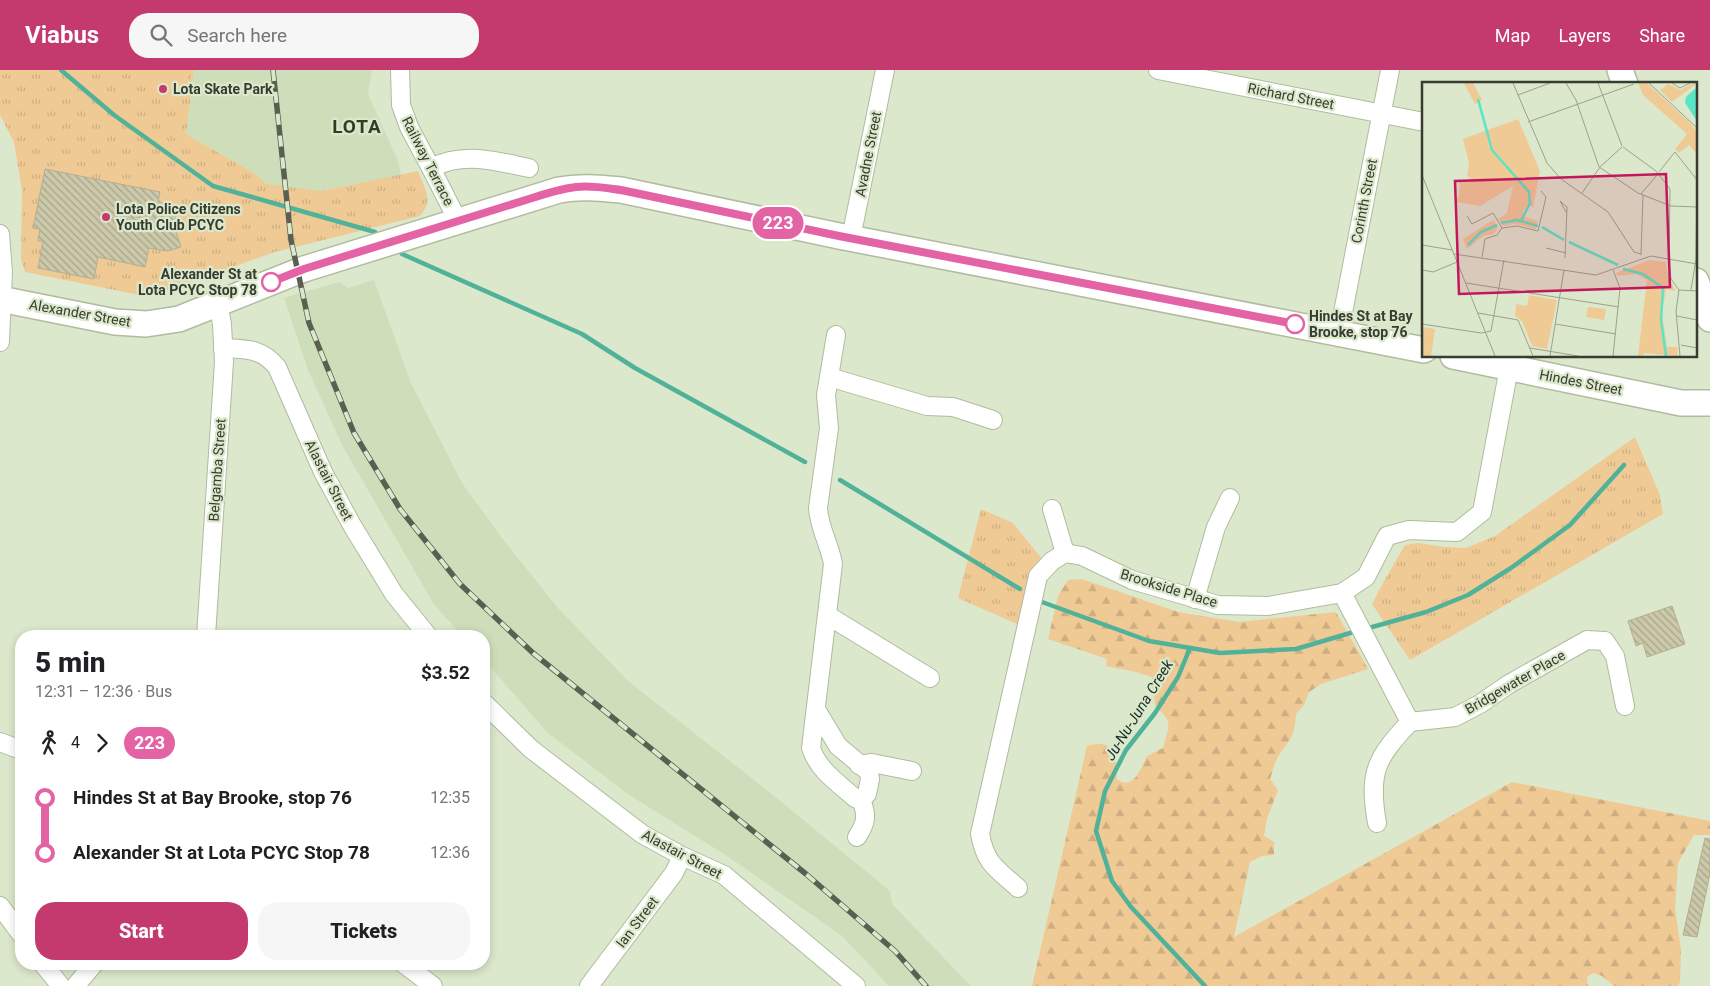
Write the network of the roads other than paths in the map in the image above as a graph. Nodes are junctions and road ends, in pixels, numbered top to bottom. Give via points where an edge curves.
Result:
1 (400, 70) edge
2 (885, 70) edge
3 (1158, 70) edge
4 (1390, 70) edge
5 (1620, 70) edge
6 (1624, 82) edge
7 (1381, 114) junction
8 (1422, 122) edge
9 (430, 168) junction
10 (530, 168) dead end
11 (458, 221) junction
12 (0, 234) edge
13 (852, 238) junction
14 (1698, 287) edge
15 (1, 299) edge
16 (218, 303) junction
17 (1710, 319) edge
18 (1339, 333) junction
19 (836, 335) dead end
20 (0, 342) edge
21 (223, 348) junction
22 (1422, 350) edge
23 (1462, 358) edge
24 (1509, 368) junction
25 (829, 377) junction
26 (1710, 404) edge
27 (993, 420) dead end
28 (1230, 498) dead end
29 (1052, 509) dead end
30 (1065, 553) junction
31 (1342, 593) junction
32 (1195, 599) junction
33 (827, 615) junction
34 (206, 630) edge
35 (423, 630) edge
36 (930, 678) dead end
37 (1625, 706) dead end
38 (490, 709) edge
39 (817, 710) junction
40 (1410, 722) junction
41 (0, 742) edge
42 (15, 748) edge
43 (859, 765) junction
44 (912, 771) dead end
45 (861, 800) junction
46 (1377, 823) dead end
47 (856, 837) dead end
48 (682, 856) junction
49 (1018, 888) dead end
50 (0, 906) edge
51 (15, 926) edge
52 (51, 970) edge
53 (87, 970) edge
54 (412, 970) edge
55 (68, 985) edge
56 (433, 986) edge
57 (589, 986) edge
58 (856, 986) edge

1 - 9 street, Railway Terrace via 400,105
2 - 13 street, Avadne Street
3 - 7 street, Richard Street
4 - 7 street, Corinth Street
5 - 6 street
7 - 8 street, Richard Street
7 - 18 street, Corinth Street
9 - 10 street via 444,161 479,157
9 - 11 street, Railway Terrace
11 - 13 street via 559,190 594,187
11 - 16 street via 304,269
12 - 15 street
13 - 18 street
14 - 17 street
15 - 16 street, Alexander Street via 115,322 146,324 186,317
15 - 20 street
16 - 21 street, Belgamba Street
18 - 22 street
19 - 25 street
21 - 34 street, Belgamba Street
21 - 35 street, Alastair Street via 258,351 277,367 323,472 353,527 394,594
23 - 24 street, Hindes Street
24 - 26 street, Hindes Street via 1681,403
24 - 31 street, Brookside Place via 1482,512 1457,532 1409,530 1386,536 1366,577
25 - 27 street via 927,406 953,407
25 - 33 street via 826,395 829,428 818,508 833,564
28 - 32 street via 1216,527
29 - 30 street
30 - 32 street, Brookside Place via 1082,556 1132,580
30 - 49 street via 1038,576 980,834 990,863
31 - 32 street, Brookside Place via 1268,606 1218,605
31 - 40 street
33 - 36 street
33 - 39 street
37 - 40 street, Bridgewater Place via 1615,656 1605,641 1587,640 1455,716
38 - 48 street, Alastair Street via 531,749 642,834
39 - 43 street via 838,746
39 - 45 street via 811,748 814,757 848,793
40 - 46 street via 1390,743 1372,782
41 - 42 street
43 - 44 street via 872,763
43 - 45 street via 869,772 870,779 867,794
45 - 47 street via 866,812 864,826
48 - 57 street, Ian Street via 674,873
48 - 58 street, Alastair Street via 724,875
50 - 51 street
52 - 55 street
53 - 55 street
54 - 56 street

